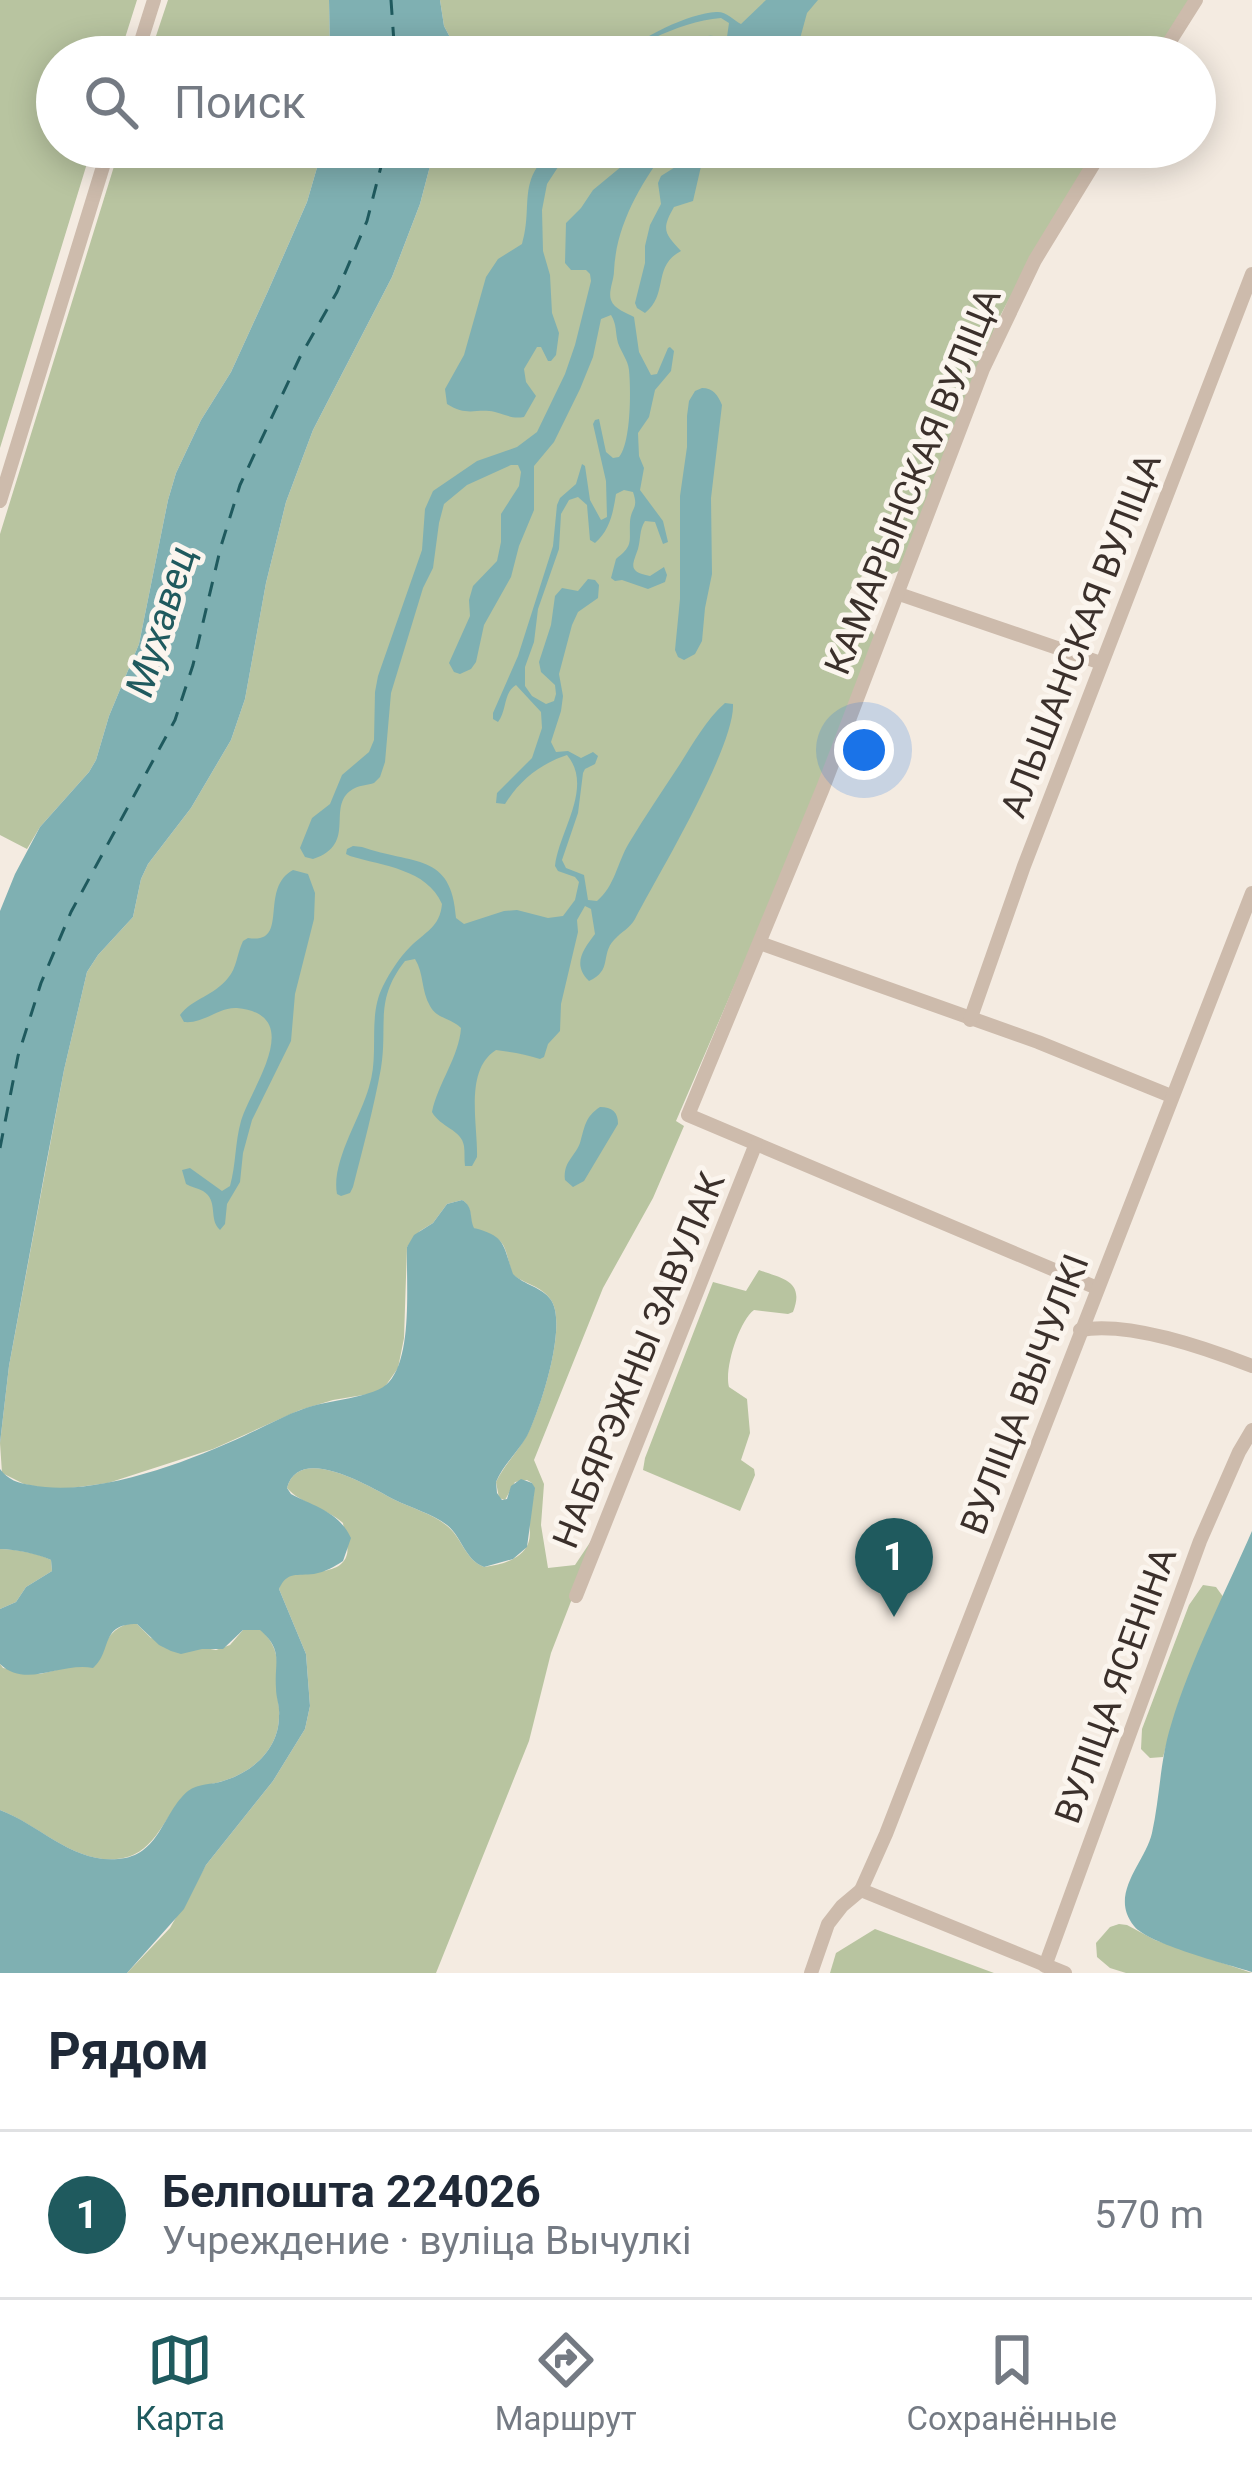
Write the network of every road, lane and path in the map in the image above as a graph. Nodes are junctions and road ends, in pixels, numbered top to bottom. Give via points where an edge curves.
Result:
1 (154, 0) edge
2 (1196, 0) edge
3 (143, 36) edge
4 (1173, 36) edge
5 (103, 168) edge
6 (1091, 168) edge
7 (1252, 274) edge
8 (0, 501) edge
9 (899, 594) junction
10 (1101, 663) junction
11 (1252, 893) edge
12 (760, 943) junction
13 (970, 1020) junction
14 (1171, 1096) junction
15 (755, 1146) junction
16 (1097, 1288) junction
17 (1080, 1330) junction
18 (1252, 1366) edge
19 (1252, 1430) edge
20 (576, 1596) dead end
21 (862, 1890) junction
22 (1045, 1966) junction
23 (811, 1973) edge
24 (1065, 1973) edge

1 - 3 street
2 - 4 street
5 - 8 street
6 - 9 street, КАМАРЫНСКАЯ ВУЛІЦА via 1000,330
7 - 10 street, АЛЬШАНСКАЯ ВУЛІЦА
9 - 10 street
9 - 12 street, КАМАРЫНСКАЯ ВУЛІЦА
10 - 13 street, АЛЬШАНСКАЯ ВУЛІЦА
11 - 14 street, ВУЛІЦА ВЫЧУЛКІ
12 - 13 street
12 - 15 street, КАМАРЫНСКАЯ ВУЛІЦА via 688,1115
13 - 14 street
14 - 16 street, ВУЛІЦА ВЫЧУЛКІ
15 - 16 street
15 - 20 street, НАБЯРЭЖНЫ ЗАВУЛАК
16 - 17 street, ВУЛІЦА ВЫЧУЛКІ
17 - 18 street via 1136,1331
17 - 21 street, ВУЛІЦА ВЫЧУЛКІ
19 - 22 street, ВУЛІЦА ЯСЕНІНА via 1192,1562
21 - 22 street
21 - 23 street, ВУЛІЦА ВЫЧУЛКІ via 828,1924
22 - 24 street

